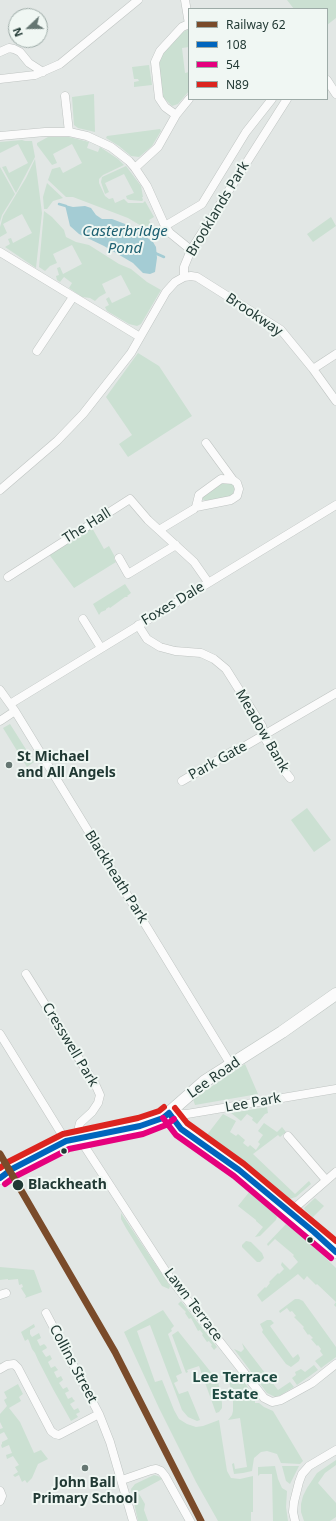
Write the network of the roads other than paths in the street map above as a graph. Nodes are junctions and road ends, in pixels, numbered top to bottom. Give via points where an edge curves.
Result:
1 (138, 0) edge
2 (185, 0) edge
3 (188, 18) edge
4 (188, 24) edge
5 (0, 52) edge
6 (43, 72) junction
7 (0, 80) edge
8 (328, 82) edge
9 (336, 94) edge
10 (65, 96) dead end
11 (188, 100) edge
12 (271, 100) edge
13 (286, 100) edge
14 (176, 115) junction
15 (68, 132) junction
16 (0, 136) edge
17 (135, 168) junction
18 (165, 226) junction
19 (191, 250) junction
20 (0, 252) edge
21 (184, 277) junction
22 (73, 297) junction
23 (140, 337) junction
24 (37, 351) dead end
25 (336, 354) edge
26 (313, 370) junction
27 (336, 401) edge
28 (206, 442) dead end
29 (232, 480) junction
30 (0, 490) edge
31 (336, 505) edge
32 (196, 507) junction
33 (159, 530) junction
34 (176, 545) junction
35 (119, 558) dead end
36 (8, 577) dead end
37 (208, 582) junction
38 (83, 619) dead end
39 (138, 625) junction
40 (101, 648) junction
41 (0, 690) edge
42 (336, 693) edge
43 (10, 704) junction
44 (15, 711) junction
45 (0, 720) edge
46 (264, 735) junction
47 (290, 778) dead end
48 (182, 782) dead end
49 (26, 974) dead end
50 (336, 994) edge
51 (0, 1034) edge
52 (231, 1065) junction
53 (336, 1089) edge
54 (169, 1113) junction
55 (288, 1136) dead end
56 (82, 1138) junction
57 (66, 1141) junction
58 (336, 1172) edge
59 (2, 1173) edge
60 (326, 1180) junction
61 (290, 1212) junction
62 (336, 1252) edge
63 (46, 1313) dead end
64 (336, 1364) edge
65 (0, 1369) edge
66 (99, 1414) junction
67 (336, 1450) edge
68 (122, 1480) junction
69 (0, 1491) edge
70 (0, 1501) edge
71 (133, 1521) edge
72 (190, 1521) edge
73 (295, 1521) edge

1 - 6 street via 60,64
2 - 3 street
4 - 14 street via 182,27 160,51 155,62 159,98 161,103
5 - 6 street via 9,48 14,49
6 - 7 street
8 - 9 street
10 - 15 street
11 - 14 street
12 - 18 street via 246,132 202,204
13 - 19 street, Brooklands Park
14 - 17 street via 158,146
15 - 16 street
15 - 17 street via 102,142
17 - 18 street via 147,186
18 - 19 street
19 - 21 street, Brooklands Park via 184,267
20 - 22 street
21 - 23 street via 166,292
21 - 26 street, Brookway via 197,277 281,330
22 - 23 street
22 - 24 street
23 - 30 street via 83,414 57,441
25 - 26 street
26 - 27 street, Brookway
28 - 29 street
29 - 32 street via 221,479 209,486 199,495
29 - 32 street via 237,483 239,489 237,496 231,500
31 - 37 street, Foxes Dale
32 - 33 street
33 - 34 street, The Hall
33 - 36 street, The Hall via 130,499
34 - 35 street via 128,574
34 - 37 street, The Hall via 194,562
37 - 39 street, Foxes Dale
38 - 40 street
39 - 40 street, Foxes Dale
39 - 46 street, Meadow Bank via 147,639 160,647 200,653 214,659 226,669 262,726
40 - 43 street, Foxes Dale
41 - 43 street, Blackheath Park
42 - 46 street, Park Gate
43 - 44 street, Blackheath Park
44 - 45 street
44 - 52 street, Blackheath Park
46 - 47 street, Meadow Bank
46 - 48 street, Park Gate
49 - 56 street, Cresswell Park via 100,1095 92,1112 80,1124
50 - 52 main road, Lee Road
51 - 57 street
52 - 54 main road, Lee Road via 205,1081
53 - 54 street, Lee Park via 190,1114
54 - 56 main road, Lee Road via 140,1126
54 - 61 main road via 181,1129 240,1170
55 - 60 street
56 - 57 main road, Lee Road
56 - 64 street, Lawn Terrace via 85,1147 170,1278 268,1401 277,1402 298,1391
57 - 59 main road, Lee Road
58 - 60 street
60 - 61 street
61 - 62 main road
63 - 66 street, Collins Street
65 - 66 street via 14,1364 18,1368 51,1431 55,1434 59,1435
66 - 68 street, Collins Street
67 - 73 street via 309,1466 302,1474 294,1502
68 - 71 street, Collins Street
68 - 72 street via 150,1470 161,1471
69 - 70 street

